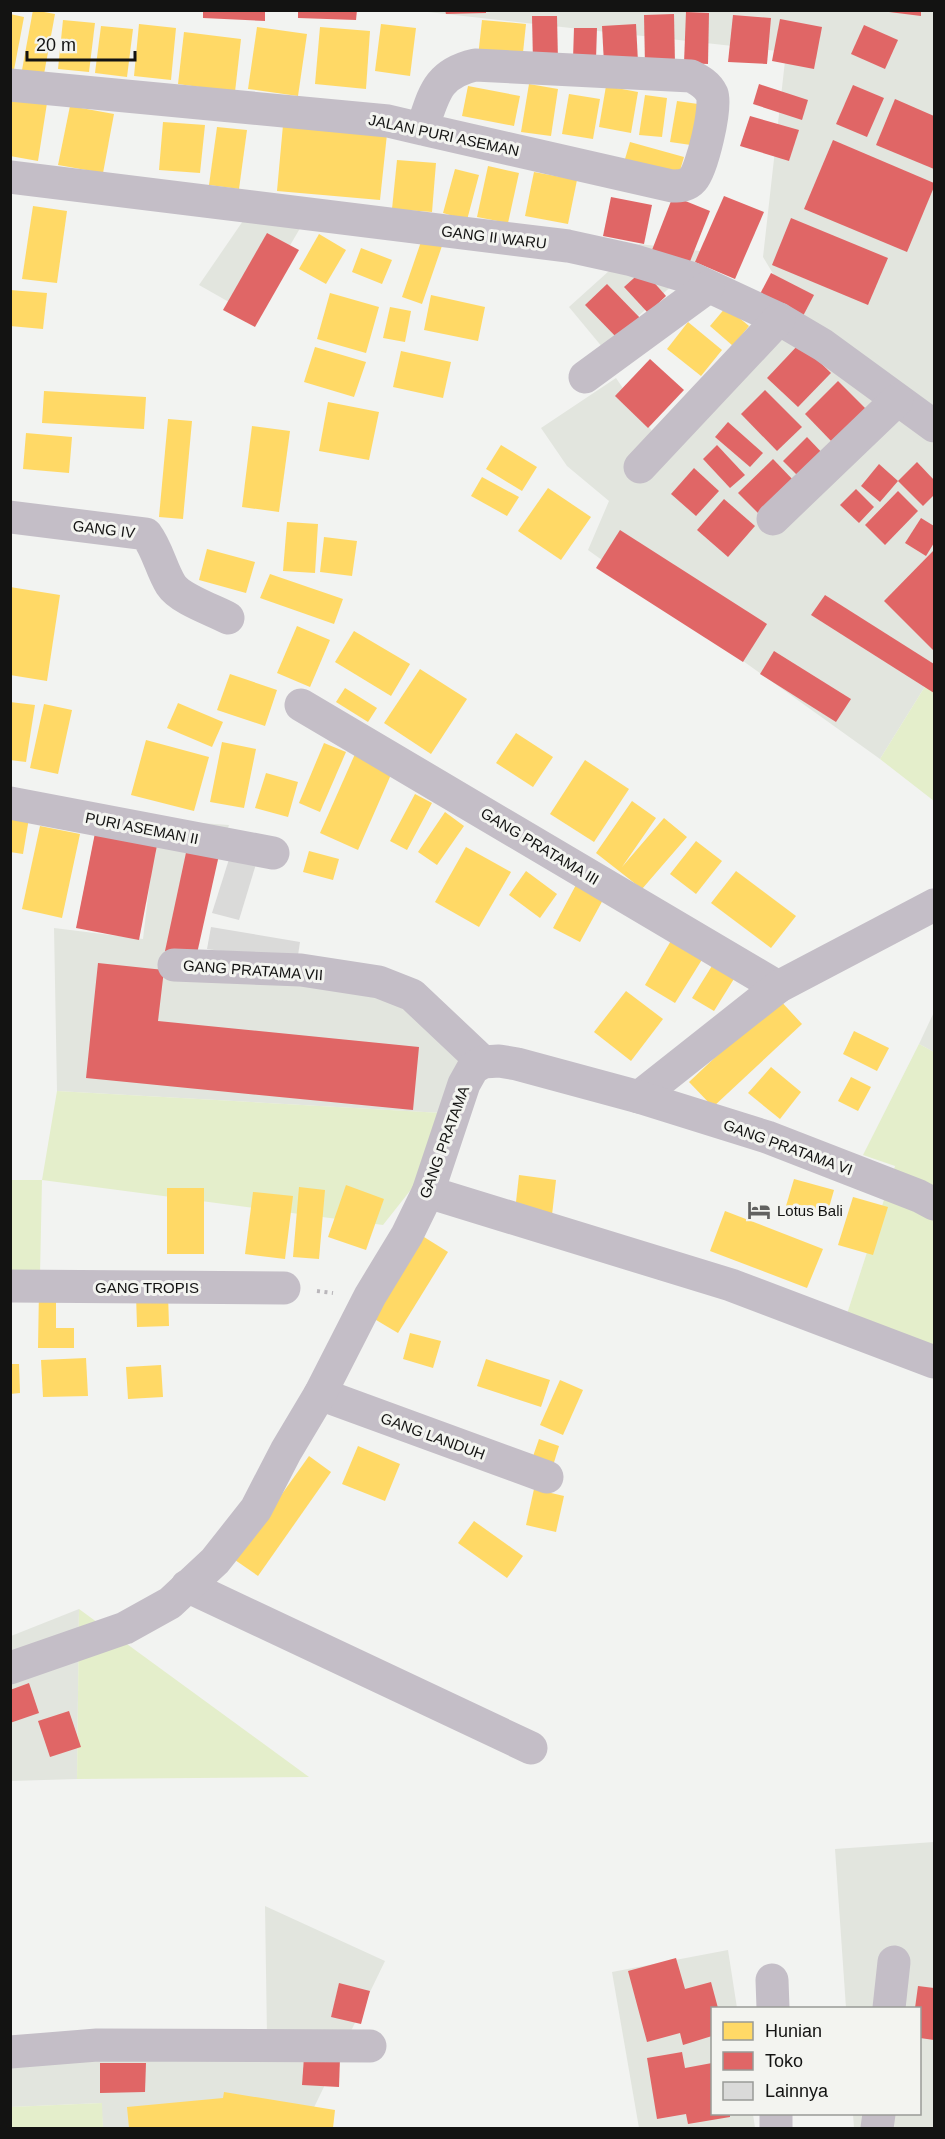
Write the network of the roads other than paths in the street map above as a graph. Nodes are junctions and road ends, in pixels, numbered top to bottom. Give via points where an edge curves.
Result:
1 (10, 85) edge
2 (423, 129) junction
3 (10, 177) edge
4 (708, 286) junction
5 (779, 320) junction
6 (585, 377) dead end
7 (897, 400) junction
8 (934, 426) edge
9 (640, 467) dead end
10 (10, 517) edge
11 (774, 519) dead end
12 (228, 618) dead end
13 (301, 705) dead end
14 (10, 803) edge
15 (273, 853) dead end
16 (934, 905) edge
17 (174, 965) dead end
18 (778, 987) junction
19 (483, 1062) junction
20 (639, 1096) junction
21 (428, 1192) junction
22 (934, 1204) edge
23 (10, 1286) edge
24 (284, 1288) road end
25 (934, 1362) edge
26 (320, 1394) junction
27 (547, 1477) dead end
28 (187, 1586) junction
29 (10, 1668) edge
30 (531, 1748) dead end
31 (894, 1962) dead end
32 (889, 2007) edge
33 (370, 2046) dead end
34 (10, 2052) edge

1 - 2 street, JALAN PURI ASEMAN via 388,121
2 - 2 street, JALAN PURI ASEMAN via 433,98 446,76 475,65 691,76 703,82 712,95 702,164 684,186
3 - 4 street, GANG II WARU via 568,246 632,260
4 - 5 street, GANG II WARU
4 - 6 street
5 - 7 street, GANG II WARU via 823,345
5 - 9 street
7 - 8 street, GANG II WARU
7 - 11 street
10 - 12 street, GANG IV via 146,534 176,592
13 - 18 street, GANG PRATAMA III
14 - 15 street, PURI ASEMAN II
16 - 18 street
17 - 19 street, GANG PRATAMA VII via 302,970 378,982 412,994
18 - 20 street
19 - 20 street via 517,1064
19 - 21 street, GANG PRATAMA via 473,1068 464,1084
20 - 22 street, GANG PRATAMA VI via 767,1137
21 - 25 street via 731,1285
21 - 26 street, GANG PRATAMA
23 - 24 street, GANG TROPIS
26 - 27 street, GANG LANDUH
26 - 28 street, GANG PRATAMA via 256,1509 215,1561
28 - 29 street, GANG PRATAMA via 170,1603 125,1628
28 - 30 street
31 - 32 street
33 - 34 street via 97,2045

